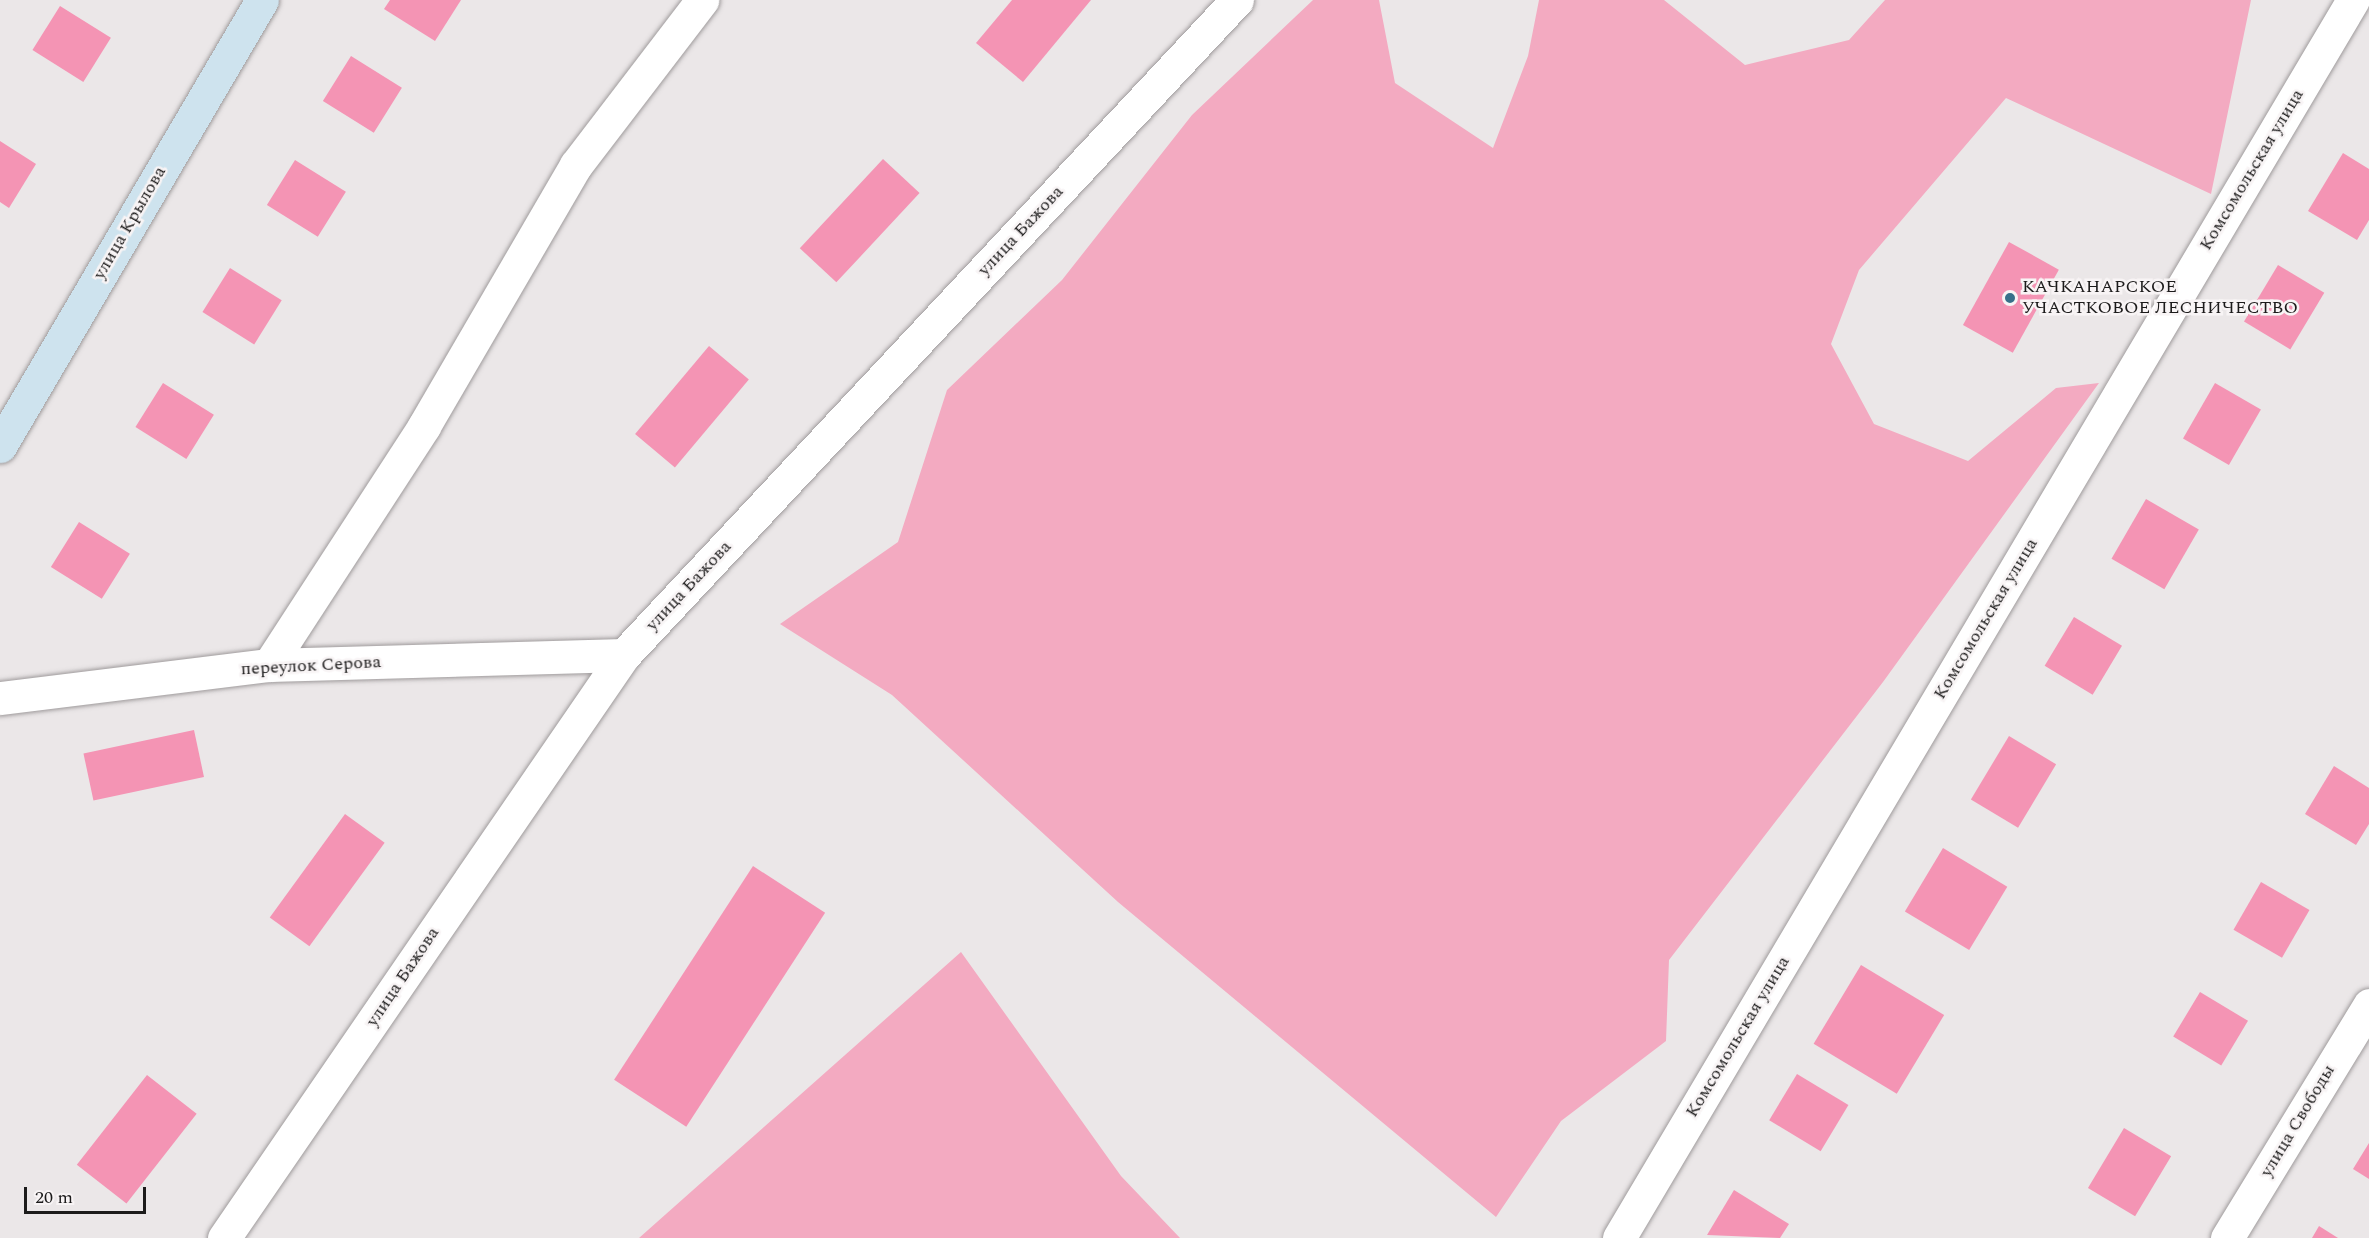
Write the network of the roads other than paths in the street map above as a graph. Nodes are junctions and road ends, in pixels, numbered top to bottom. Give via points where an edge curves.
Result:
1 (262, 0) edge
2 (702, 0) edge
3 (1237, 0) edge
4 (2353, 0) edge
5 (0, 446) edge
6 (624, 655) junction
7 (269, 665) junction
8 (0, 698) edge
9 (2369, 1005) edge
10 (224, 1238) edge
11 (1619, 1238) edge
12 (2227, 1238) edge

1 - 5 main road, улица Крылова
2 - 7 street via 576,165 424,426
3 - 6 street, улица Бажова
4 - 11 street, Комсомольская улица
6 - 7 street, переулок Серова
6 - 10 street, улица Бажова
7 - 8 street, переулок Серова
9 - 12 street, улица Свободы

